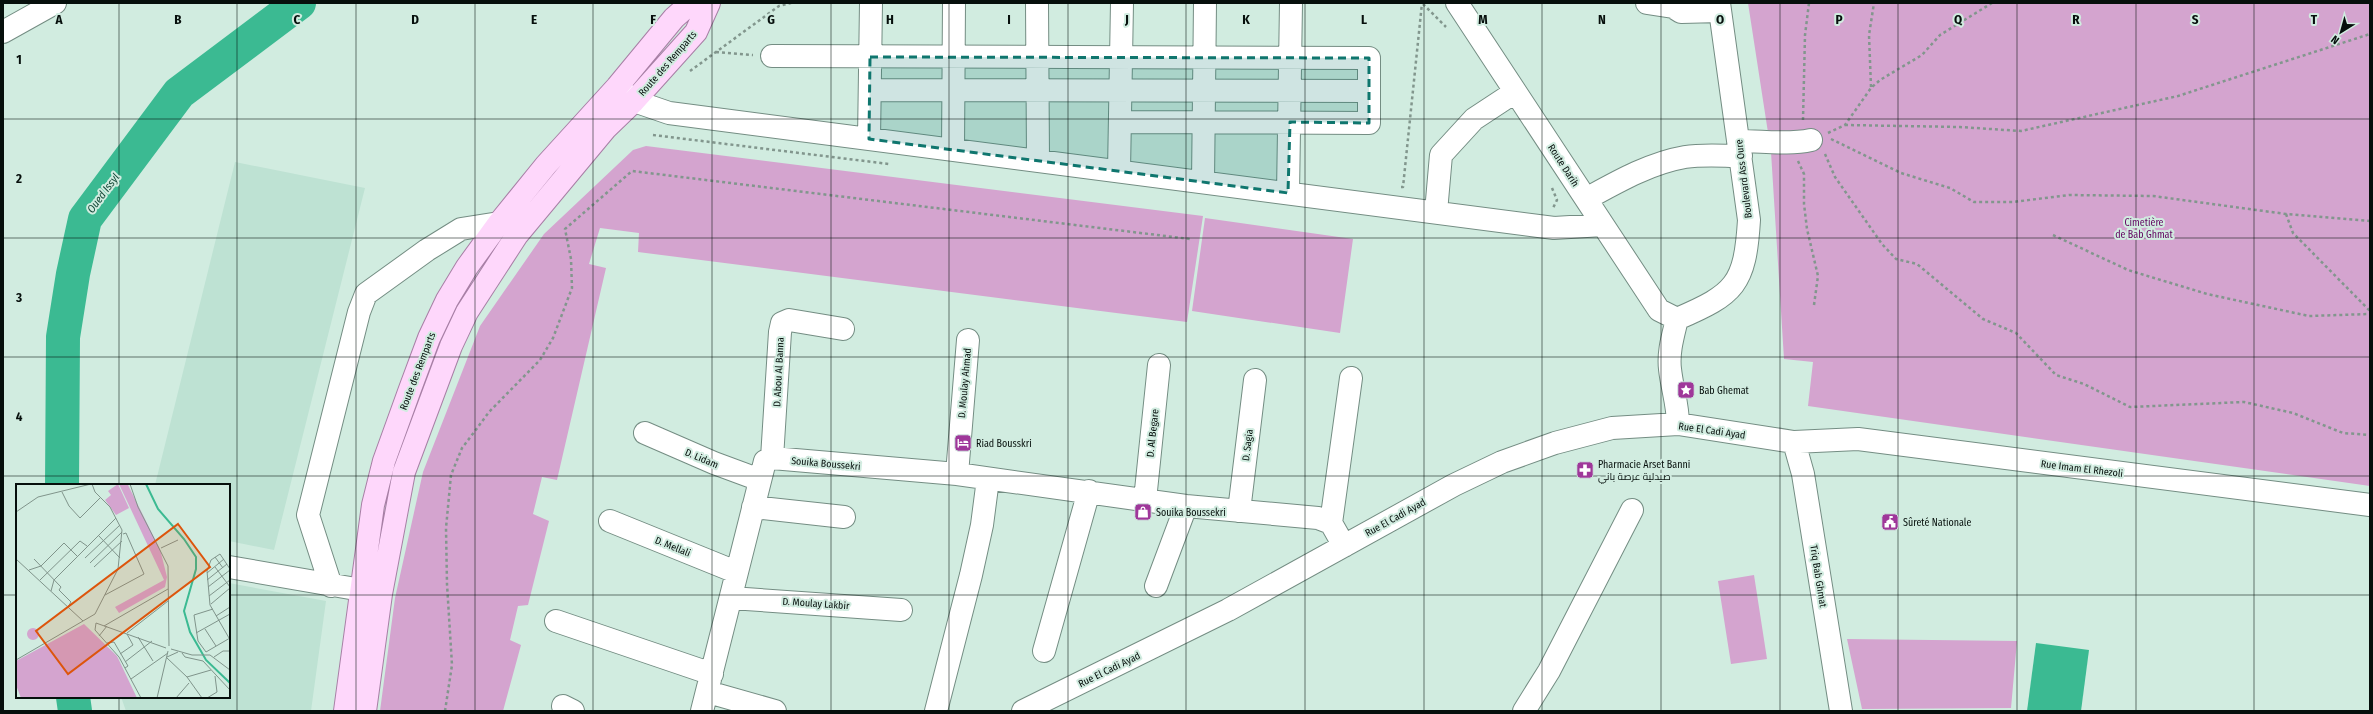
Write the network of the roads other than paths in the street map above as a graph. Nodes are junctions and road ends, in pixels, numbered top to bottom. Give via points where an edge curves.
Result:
1 (55, 3) edge
2 (691, 3) edge
3 (709, 3) edge
4 (871, 3) edge
5 (954, 3) edge
6 (1037, 3) edge
7 (1122, 3) edge
8 (1205, 3) edge
9 (1292, 3) edge
10 (1457, 3) edge
11 (1647, 3) edge
12 (1720, 7) edge
13 (3, 32) edge
14 (772, 56) road end
15 (1204, 56) junction
16 (870, 57) junction
17 (1121, 57) junction
18 (1291, 57) junction
19 (954, 58) junction
20 (1038, 58) junction
21 (617, 87) junction
22 (1121, 89) junction
23 (1204, 89) junction
24 (870, 90) junction
25 (953, 91) junction
26 (1038, 91) junction
27 (1290, 91) junction
28 (1369, 91) junction
29 (1515, 92) junction
30 (634, 101) junction
31 (1120, 122) junction
32 (1204, 122) junction
33 (1290, 122) junction
34 (869, 139) junction
35 (1811, 140) road end
36 (1740, 149) junction
37 (953, 150) junction
38 (1038, 160) junction
39 (1119, 171) junction
40 (1203, 182) junction
41 (1288, 193) junction
42 (1586, 199) junction
43 (1437, 203) junction
44 (499, 223) junction
45 (1604, 225) junction
46 (1677, 320) junction
47 (843, 329) dead end
48 (968, 340) dead end
49 (1159, 365) dead end
50 (1350, 378) dead end
51 (1255, 380) dead end
52 (1678, 414) junction
53 (645, 433) dead end
54 (1794, 442) junction
55 (772, 458) junction
56 (956, 474) junction
57 (988, 479) junction
58 (760, 480) junction
59 (1089, 491) junction
60 (1145, 500) junction
61 (2370, 505) edge
62 (1186, 506) junction
63 (753, 507) junction
64 (1632, 510) dead end
65 (1239, 511) junction
66 (844, 517) dead end
67 (610, 521) dead end
68 (1331, 523) junction
69 (1344, 546) junction
70 (230, 567) edge
71 (736, 572) junction
72 (331, 586) junction
73 (1156, 586) dead end
74 (371, 592) junction
75 (731, 598) junction
76 (901, 610) dead end
77 (556, 621) dead end
78 (1044, 651) dead end
79 (707, 692) edge
80 (345, 711) edge
81 (365, 711) edge
82 (775, 711) edge
83 (936, 711) edge
84 (1023, 711) edge
85 (1524, 711) edge
86 (1841, 711) edge

1 - 13 street
2 - 21 main road, Route des Remparts via 674,18
3 - 30 main road, Route des Remparts via 696,32
4 - 16 street
5 - 19 street
6 - 20 street
7 - 17 street
8 - 15 street
9 - 18 street
10 - 29 street, Route Darih
11 - 12 street via 1673,7 1680,12
12 - 36 street, Boulevard Ass Oure
14 - 16 street
15 - 17 street
15 - 18 street
15 - 23 street
16 - 19 street
16 - 24 street
17 - 20 street
17 - 22 street
18 - 27 street
18 - 28 street via 1369,58
19 - 20 street
19 - 25 street
20 - 26 street
21 - 30 street, Route des Remparts
21 - 44 main road, Route des Remparts via 546,165
22 - 23 street
22 - 26 street
22 - 31 street
23 - 27 street
23 - 32 street
24 - 25 street
24 - 34 street
25 - 26 street
25 - 37 street
26 - 38 street
27 - 28 street
27 - 33 street
28 - 33 street via 1369,122
29 - 42 street, Route Darih
29 - 43 street via 1474,119 1441,155
30 - 34 street via 669,113
30 - 74 main road, Route des Remparts via 606,128 517,235 467,312 451,346 404,472
31 - 32 street
31 - 39 street
32 - 33 street
32 - 40 street
33 - 41 street
34 - 37 street
35 - 36 street via 1794,144 1782,141
36 - 42 street via 1668,161 1619,181
36 - 46 street, Boulevard Ass Oure via 1749,220 1747,251 1740,276 1728,293
37 - 38 street
38 - 39 street
39 - 40 street
40 - 41 street
41 - 43 street
42 - 45 street, Route Darih
43 - 45 street via 1554,228
44 - 72 street via 461,228 366,294 359,312 308,515
44 - 74 main road, Route des Remparts via 447,300 429,338 384,461 373,505
45 - 46 street, Route Darih via 1659,310
46 - 52 street via 1670,350 1681,369 1686,390
47 - 55 street, D. Abou Al Banna via 789,320 782,323
48 - 56 street, D. Moulay Ahmad
49 - 60 street, D. Al Begare
50 - 68 street
51 - 65 street, D. Sagia
52 - 54 street, Rue El Cadi Ayad
52 - 69 street, Rue El Cadi Ayad via 1555,443 1502,462 1454,485
53 - 58 street, D. Lidam
54 - 61 street, Rue Imam El Rhezoli via 1858,439
54 - 86 street, Triq Bab Ghmat via 1803,474
55 - 56 street, Souika Boussekri
55 - 58 street via 765,461
56 - 57 street, Souika Boussekri
57 - 59 street, Souika Boussekri
57 - 83 street via 982,525
58 - 63 street
59 - 60 street, Souika Boussekri
59 - 78 street
60 - 62 street, Souika Boussekri
62 - 65 street, Souika Boussekri
62 - 73 street
63 - 66 street
63 - 71 street
64 - 85 street via 1549,671
65 - 68 street, Souika Boussekri via 1318,518
67 - 71 street, D. Mellali
68 - 69 street
69 - 84 street, Rue El Cadi Ayad via 1228,610
70 - 72 street
71 - 75 street
72 - 74 street
74 - 80 main road, Route des Remparts
74 - 81 main road, Route des Remparts
75 - 76 street, D. Moulay Lakbir
75 - 79 street
77 - 79 street
79 - 82 street

